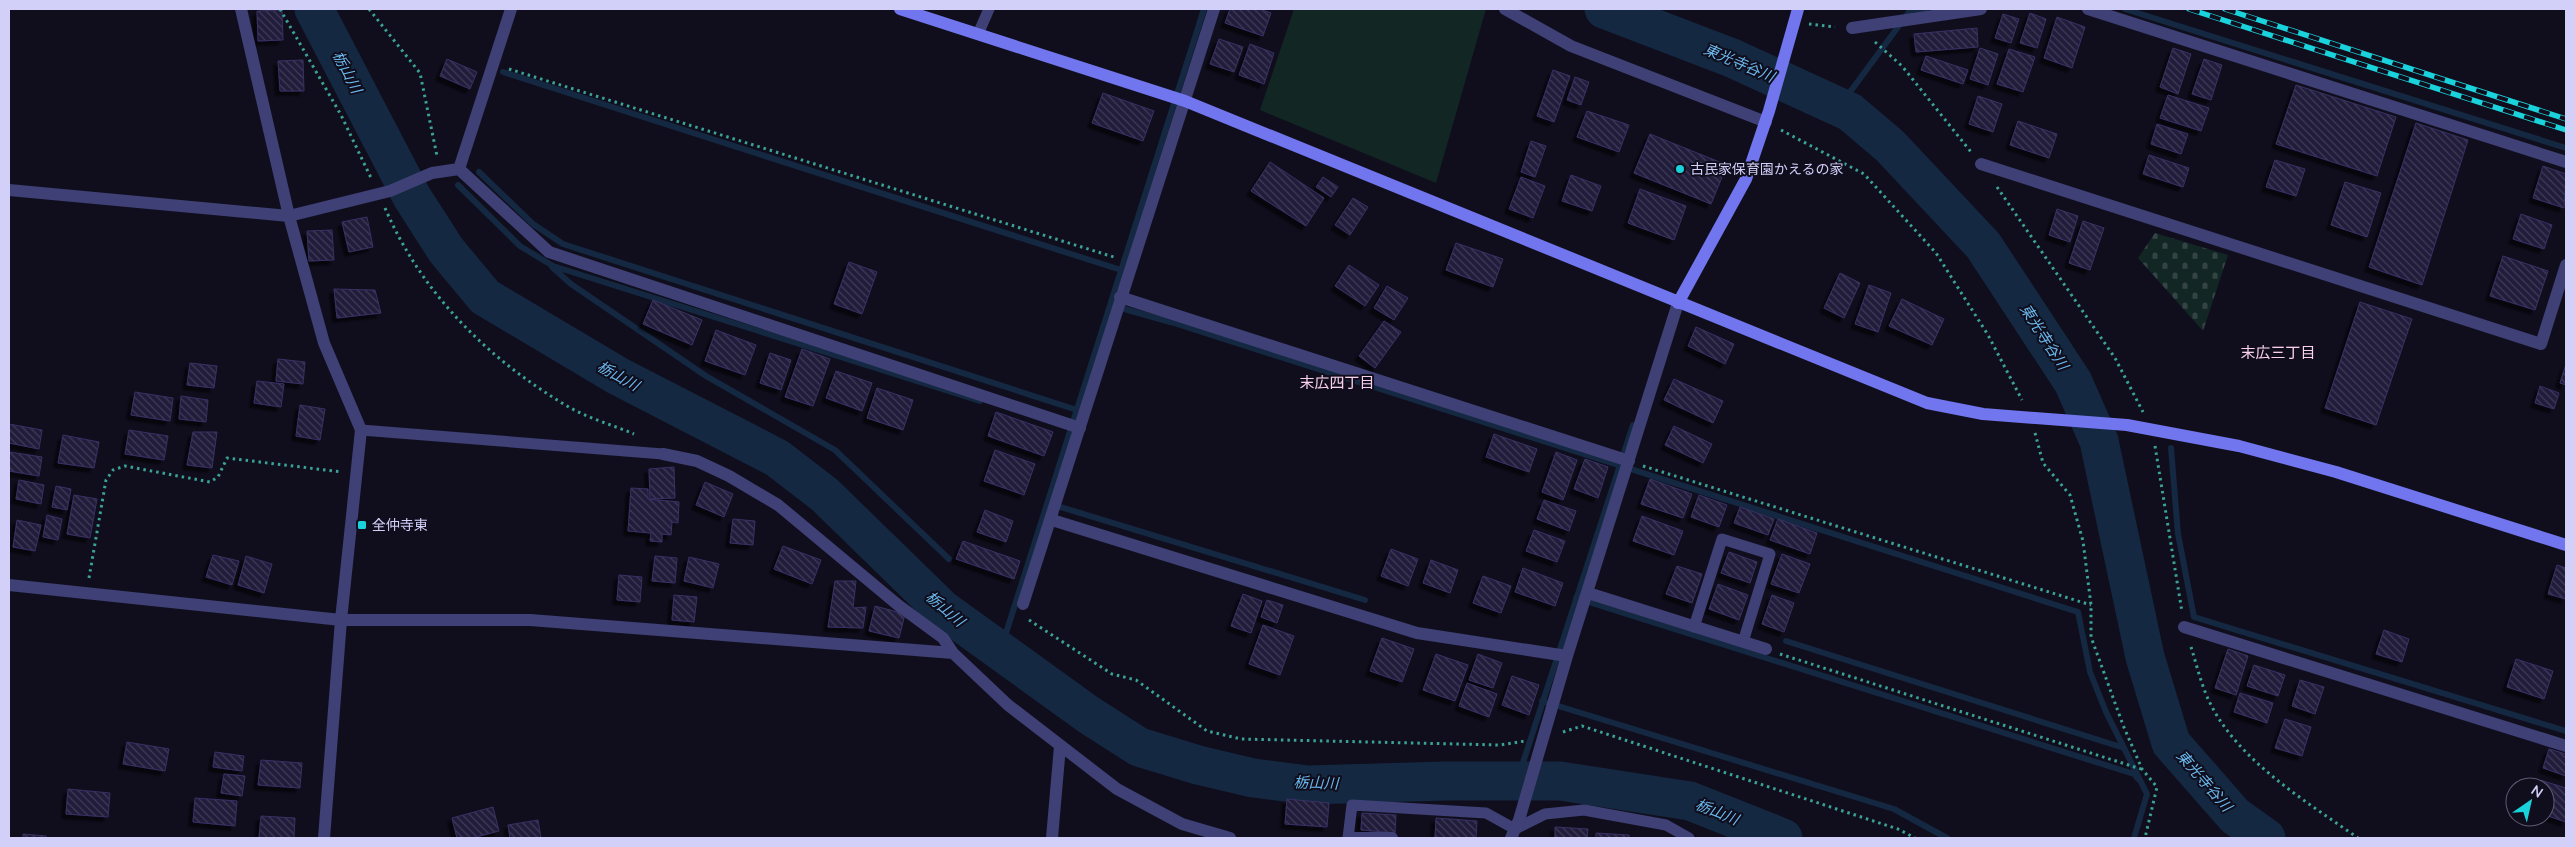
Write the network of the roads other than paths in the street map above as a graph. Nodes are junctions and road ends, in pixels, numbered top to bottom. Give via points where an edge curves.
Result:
1 (241, 9) edge
2 (511, 9) edge
3 (900, 9) edge
4 (989, 9) edge
5 (1214, 9) edge
6 (1505, 9) edge
7 (1798, 9) edge
8 (1981, 9) edge
9 (2088, 9) edge
10 (1852, 28) dead end
11 (978, 34) junction
12 (1185, 101) junction
13 (1767, 116) junction
14 (2566, 162) edge
15 (1982, 164) dead end
16 (458, 169) junction
17 (9, 190) edge
18 (290, 216) junction
19 (2566, 265) edge
20 (1120, 297) junction
21 (1678, 303) junction
22 (1080, 428) junction
23 (361, 430) junction
24 (663, 454) joint
25 (1629, 461) junction
26 (1052, 520) junction
27 (2566, 545) edge
28 (9, 585) edge
29 (1588, 593) junction
30 (1023, 604) road end
31 (341, 620) junction
32 (1694, 626) junction
33 (2184, 627) dead end
34 (1743, 642) junction
35 (1766, 649) road end
36 (953, 653) junction
37 (1567, 656) junction
38 (1060, 746) junction
39 (2566, 746) edge
40 (1515, 829) edge
41 (324, 838) edge
42 (1052, 838) edge
43 (1230, 838) edge
44 (1348, 838) edge
45 (1354, 838) edge
46 (1392, 838) edge
47 (1689, 838) edge

1 - 18 street
2 - 16 street
3 - 11 street
4 - 11 lane
5 - 12 street
6 - 13 street via 1572,46
7 - 13 street
8 - 10 street
9 - 14 street
11 - 12 street
12 - 20 street
12 - 21 street
13 - 21 street via 1746,179
15 - 19 street via 2541,344
16 - 18 street via 437,172 385,193
16 - 22 street via 549,252
17 - 18 street
18 - 23 street via 324,343
20 - 22 street
20 - 25 street
21 - 25 street
21 - 27 street via 1927,403 1983,414 2127,425 2239,446 2336,472
22 - 26 street
23 - 24 lane
23 - 31 street
24 - 36 street via 705,465 778,505 898,605 943,638
25 - 29 street
26 - 30 street
26 - 37 street via 1417,633
28 - 31 street
29 - 32 street
29 - 37 street
31 - 36 street via 530,620
31 - 41 street
32 - 34 street
32 - 34 lane via 1722,539 1770,554
33 - 39 street
34 - 35 street
36 - 38 street via 1008,705
37 - 40 street
38 - 42 street
38 - 43 street via 1117,789 1182,824
40 - 44 lane via 1486,813 1352,805
40 - 47 lane via 1545,814 1584,810 1666,824
45 - 46 street

